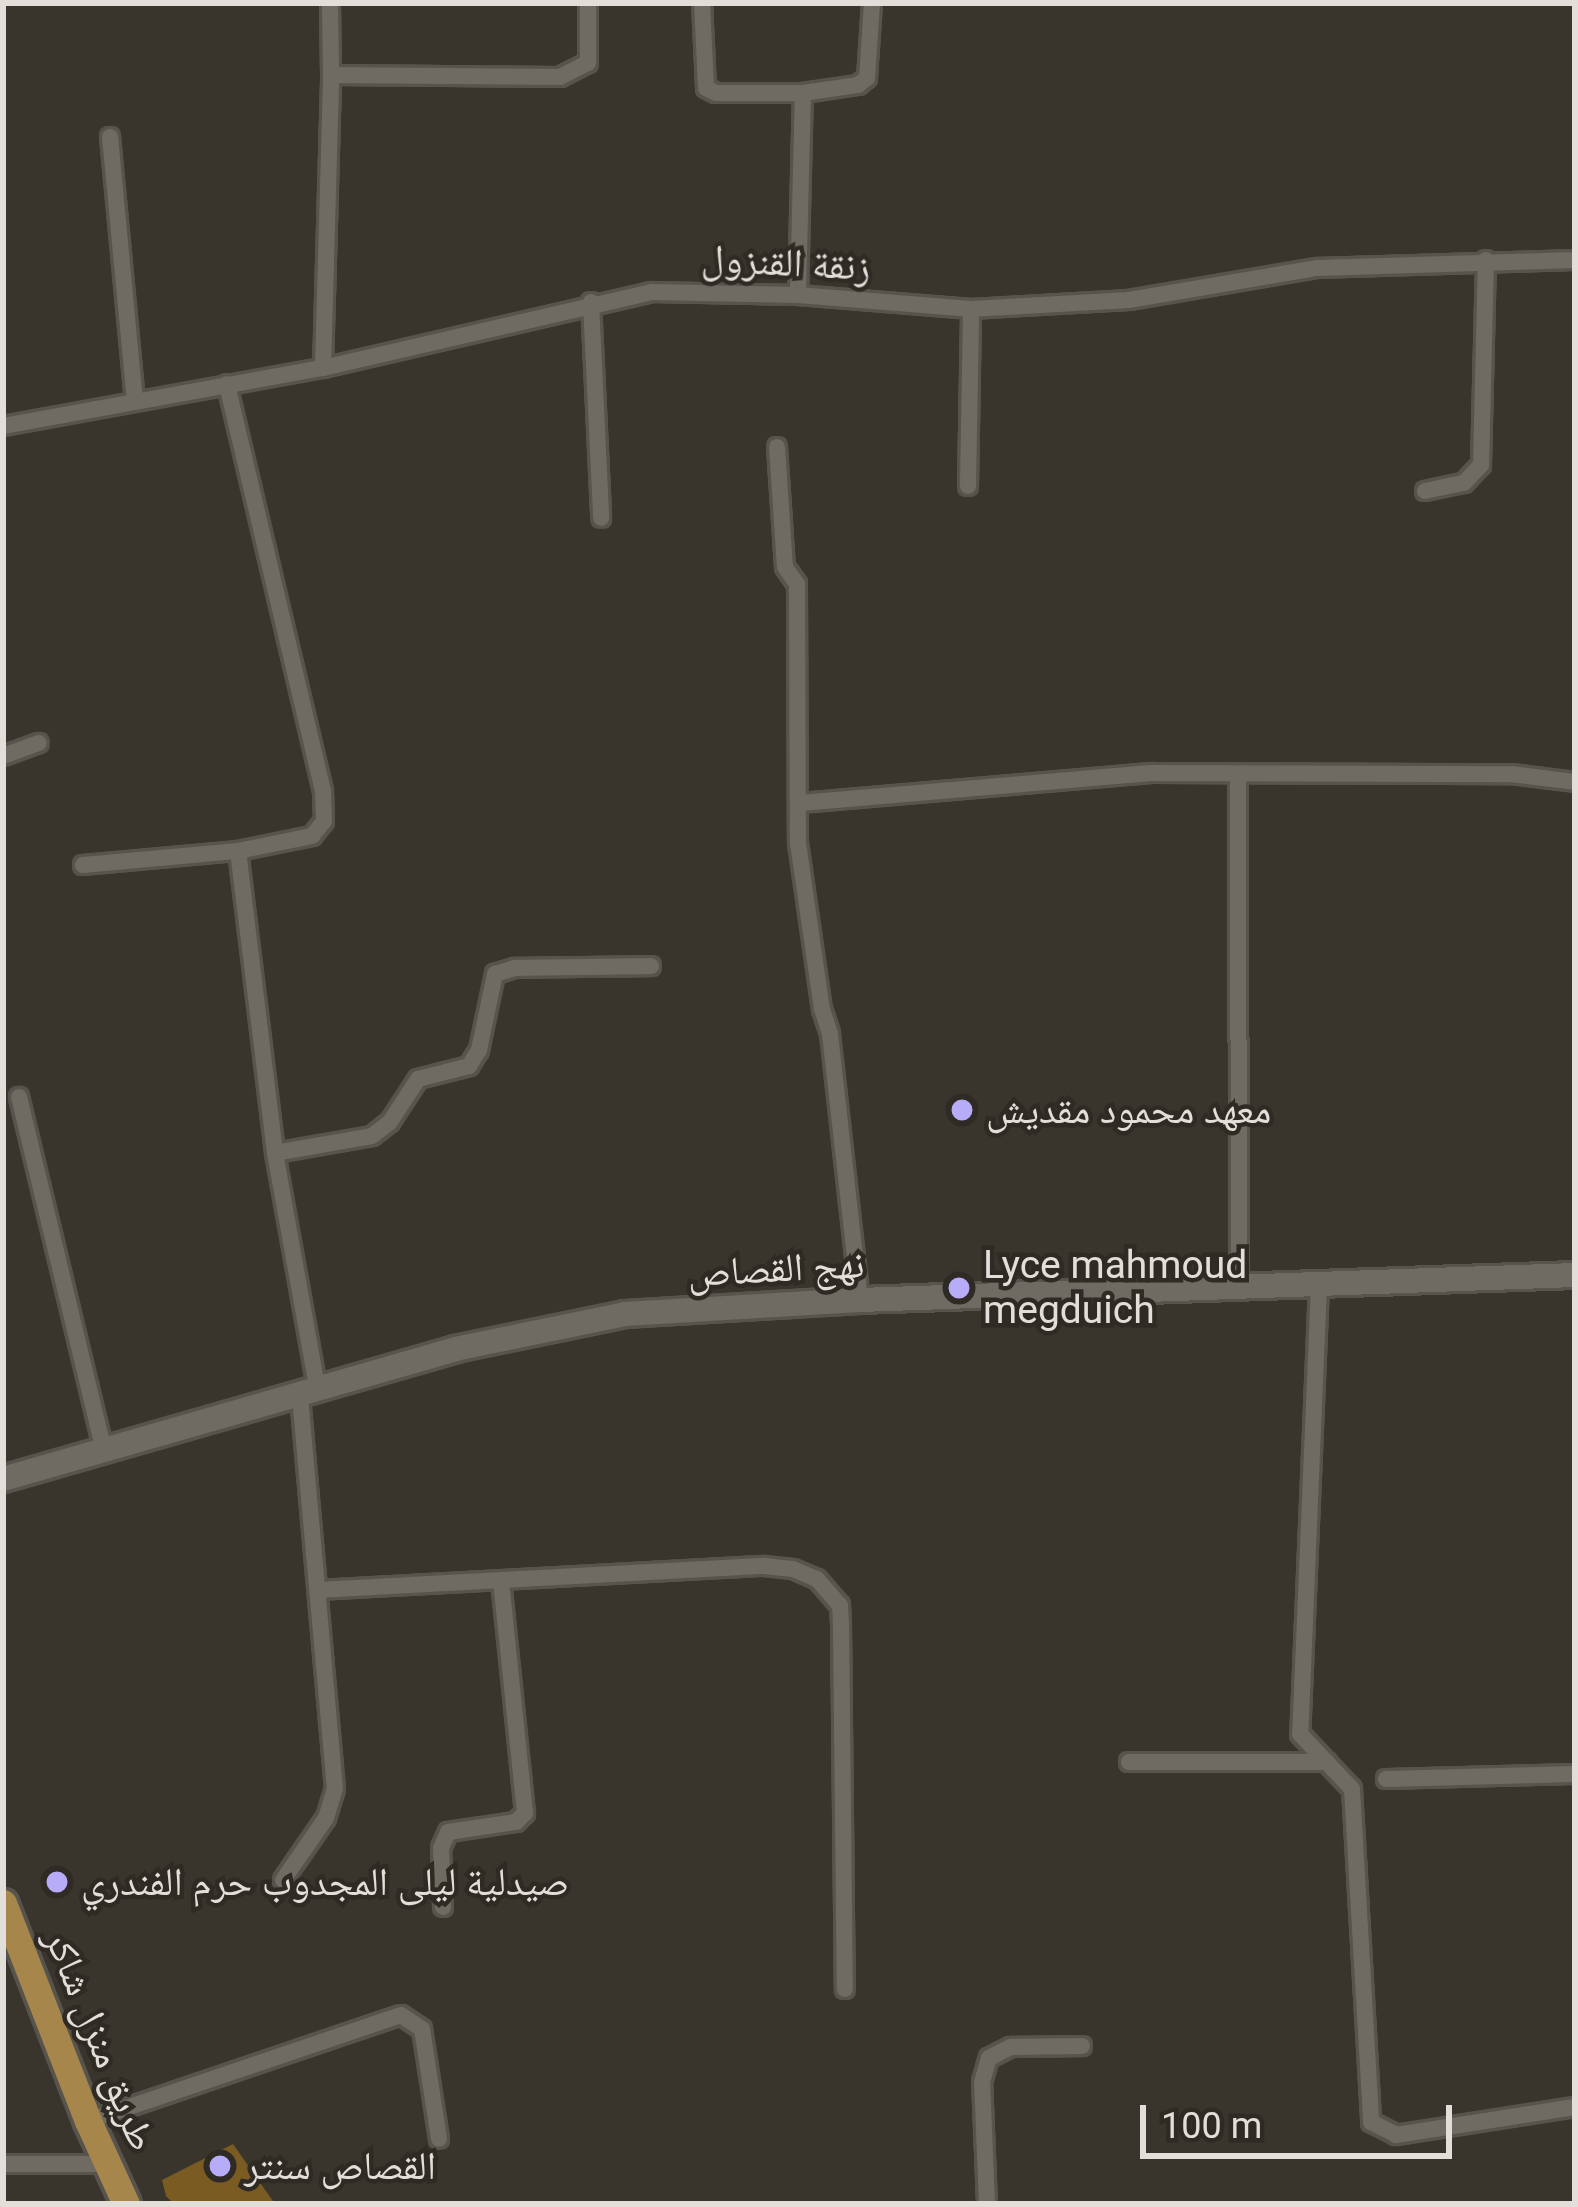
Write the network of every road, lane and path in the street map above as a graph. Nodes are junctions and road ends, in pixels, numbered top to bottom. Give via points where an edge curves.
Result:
1 (330, 3) edge
2 (588, 3) edge
3 (702, 3) edge
4 (872, 3) edge
5 (331, 75) junction
6 (803, 93) junction
7 (110, 137) dead end
8 (1486, 260) junction
9 (1575, 260) edge
10 (798, 295) junction
11 (591, 302) junction
12 (970, 309) junction
13 (323, 368) junction
14 (227, 384) junction
15 (135, 400) junction
16 (3, 425) edge
17 (777, 447) dead end
18 (968, 486) dead end
19 (1425, 491) dead end
20 (601, 518) dead end
21 (39, 743) dead end
22 (3, 756) edge
23 (1238, 775) junction
24 (1575, 782) edge
25 (800, 803) junction
26 (238, 851) junction
27 (83, 865) dead end
28 (651, 966) dead end
29 (19, 1097) dead end
30 (275, 1153) junction
31 (1575, 1275) edge
32 (1319, 1286) junction
33 (1239, 1290) junction
34 (860, 1300) junction
35 (309, 1393) junction
36 (104, 1450) junction
37 (3, 1479) edge
38 (501, 1582) junction
39 (318, 1590) junction
40 (1129, 1762) dead end
41 (1328, 1762) junction
42 (1575, 1774) edge
43 (1386, 1779) dead end
44 (283, 1880) dead end
45 (3, 1904) edge
46 (442, 1906) dead end
47 (845, 1989) dead end
48 (1082, 2046) dead end
49 (1575, 2107) edge
50 (88, 2121) junction
51 (439, 2139) dead end
52 (3, 2164) edge
53 (105, 2164) junction
54 (126, 2204) edge
55 (987, 2204) edge

1 - 5 street
2 - 5 street via 588,63 560,76
3 - 6 street via 706,88
4 - 6 street via 867,78
5 - 13 street
6 - 10 street
7 - 15 street
8 - 9 street, زنقة القنزول
8 - 12 street, زنقة القنزول via 1317,268 1129,299
8 - 19 street via 1481,465 1465,483
10 - 11 street, زنقة القنزول via 681,290
10 - 12 street, زنقة القنزول
11 - 13 street, زنقة القنزول
11 - 20 street
12 - 18 street
13 - 14 street, زنقة القنزول
14 - 15 street, زنقة القنزول
14 - 26 street via 326,812 312,836
15 - 16 street, زنقة القنزول
17 - 25 street via 785,567 796,584
21 - 22 street
23 - 24 street via 1511,774
23 - 25 street via 1152,773
23 - 33 street
25 - 34 street via 798,843 830,1034
26 - 27 street
26 - 30 street
28 - 30 street via 502,971 491,982 469,1066 418,1078 372,1136
29 - 36 street
30 - 35 street
31 - 32 street, نهج القصاص
32 - 33 street, نهج القصاص
32 - 41 street via 1300,1734
33 - 34 street, نهج القصاص
34 - 35 street, نهج القصاص via 625,1314 455,1349
35 - 36 street, نهج القصاص
35 - 39 street
36 - 37 street, نهج القصاص
38 - 39 street
38 - 46 street via 525,1814 443,1838
38 - 47 street via 764,1566 794,1569 828,1588 841,1624
39 - 44 street via 334,1801
40 - 41 street
41 - 49 street via 1354,1802 1371,2122 1396,2135
42 - 43 street
45 - 50 main road, طريق منزل شاكر
48 - 55 street via 1011,2048 989,2058 982,2082
50 - 51 street via 401,2015 422,2029
50 - 53 main road, طريق منزل شاكر
52 - 53 street
53 - 54 main road, طريق منزل شاكر

